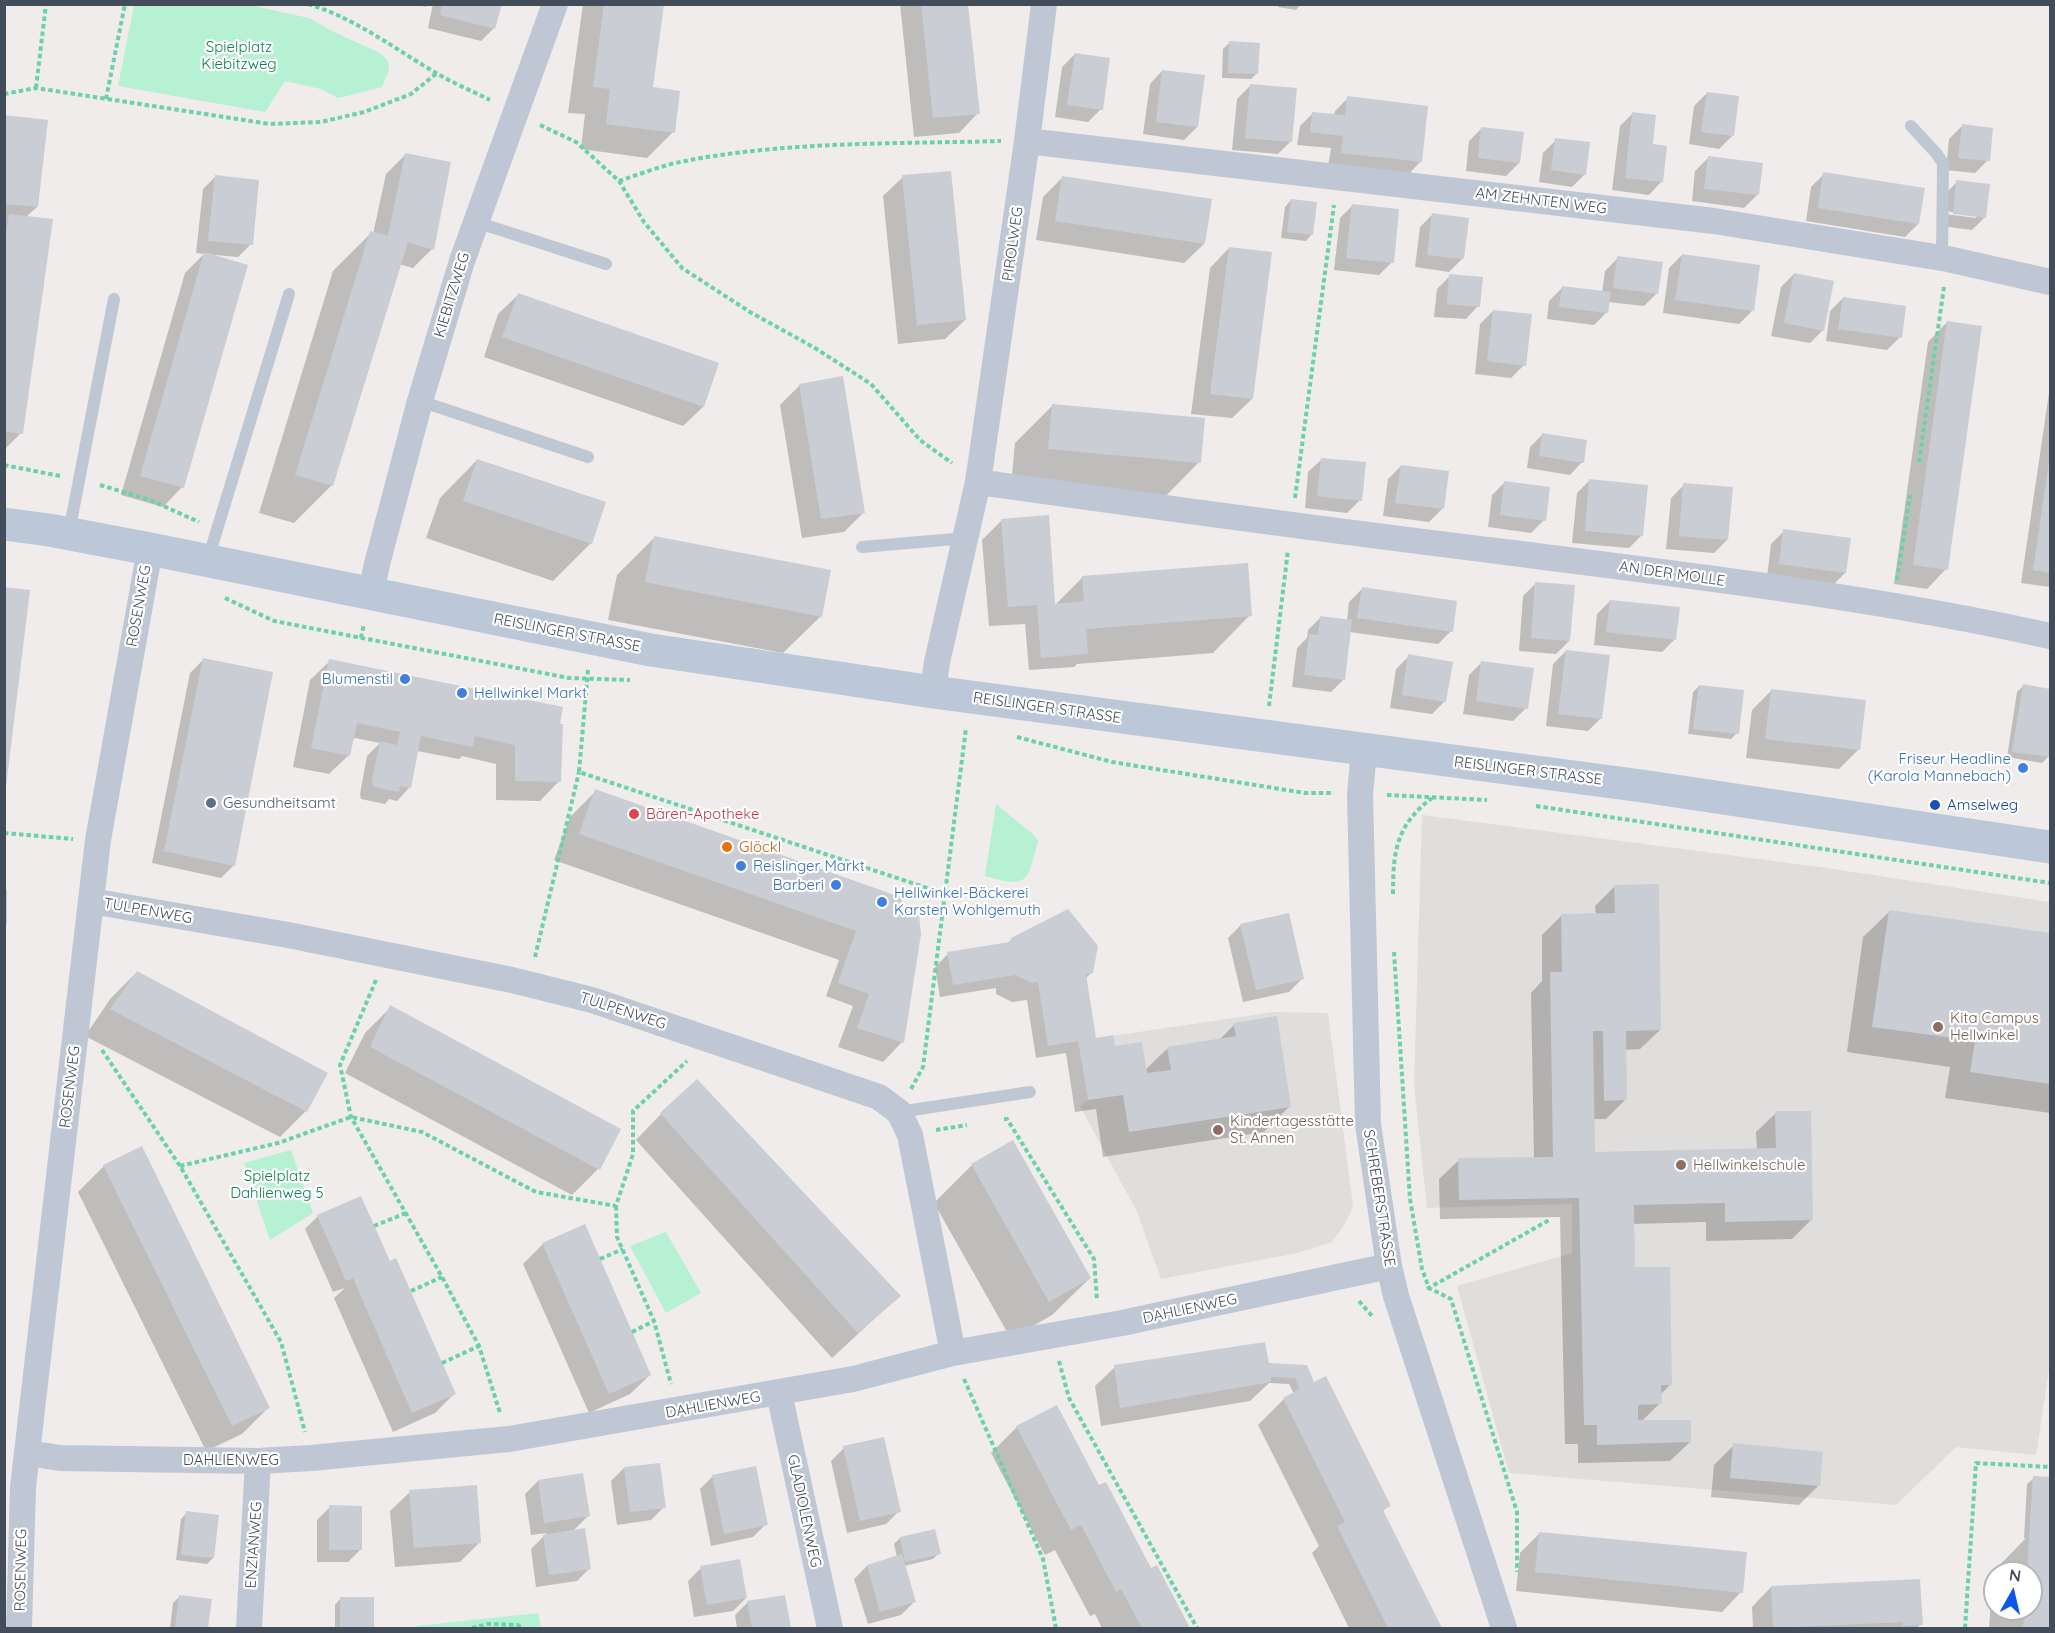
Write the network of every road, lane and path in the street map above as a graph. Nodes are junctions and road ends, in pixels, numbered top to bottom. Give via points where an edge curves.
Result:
1 (46, 4) edge
2 (125, 4) edge
3 (308, 4) edge
4 (555, 4) edge
5 (1044, 4) edge
6 (437, 73) junction
7 (36, 88) junction
8 (4, 93) edge
9 (106, 99) junction
10 (516, 113) junction
11 (1911, 126) dead end
12 (1027, 141) junction
13 (1337, 176) junction
14 (619, 181) junction
15 (476, 222) junction
16 (1945, 259) junction
17 (606, 264) dead end
18 (2050, 282) edge
19 (289, 294) dead end
20 (114, 299) dead end
21 (420, 401) junction
22 (588, 457) dead end
23 (1919, 462) dead end
24 (4, 465) edge
25 (79, 479) junction
26 (978, 482) junction
27 (1910, 495) dead end
28 (4, 515) edge
29 (4, 524) edge
30 (1291, 526) junction
31 (59, 532) junction
32 (966, 538) junction
33 (213, 545) junction
34 (862, 548) dead end
35 (150, 549) junction
36 (371, 593) junction
37 (1893, 605) junction
38 (2050, 636) edge
39 (585, 680) dead end
40 (933, 692) junction
41 (1280, 708) dead end
42 (966, 727) dead end
43 (1364, 751) junction
44 (579, 772) junction
45 (1433, 797) dead end
46 (4, 833) edge
47 (98, 840) junction
48 (2050, 847) edge
49 (945, 894) junction
50 (91, 901) junction
51 (1392, 901) dead end
52 (1394, 944) dead end
53 (377, 952) junction
54 (529, 984) junction
55 (76, 1039) junction
56 (708, 1041) junction
57 (1030, 1092) dead end
58 (351, 1117) junction
59 (996, 1121) dead end
60 (904, 1123) junction
61 (975, 1124) dead end
62 (180, 1166) junction
63 (616, 1206) junction
64 (406, 1213) junction
65 (374, 1226) dead end
66 (622, 1249) junction
67 (600, 1259) dead end
68 (1389, 1266) junction
69 (442, 1277) junction
70 (411, 1291) dead end
71 (654, 1321) junction
72 (1100, 1328) junction
73 (632, 1332) dead end
74 (479, 1346) junction
75 (953, 1353) junction
76 (1058, 1357) dead end
77 (442, 1363) dead end
78 (779, 1393) junction
79 (678, 1411) junction
80 (509, 1440) junction
81 (28, 1453) junction
82 (312, 1458) junction
83 (258, 1461) junction
84 (2050, 1467) edge
85 (1519, 1582) dead end
86 (1502, 1628) edge
87 (19, 1629) edge
88 (249, 1629) edge
89 (472, 1629) edge
90 (521, 1629) edge
91 (830, 1629) edge
92 (1056, 1629) edge
93 (1197, 1629) edge
94 (1965, 1629) edge

1 - 7 path
2 - 9 path
3 - 6 path via 382,39
4 - 10 street, KIEBITZWEG
5 - 12 street, PIROLWEG
6 - 9 path via 411,94 364,112 321,122 270,124
6 - 10 path
7 - 8 path
7 - 9 path
10 - 14 path via 576,142
10 - 15 street, KIEBITZWEG
11 - 16 lane via 1942,163
12 - 13 street, AM ZEHNTEN WEG
12 - 14 path via 764,150 683,161
12 - 26 street, PIROLWEG
13 - 16 street, AM ZEHNTEN WEG via 1714,221
13 - 30 path
14 - 26 path via 644,222 682,268 871,384 920,440
15 - 17 lane
15 - 21 street, KIEBITZWEG
16 - 18 street, AM ZEHNTEN WEG
16 - 23 path
19 - 33 lane
20 - 25 lane
21 - 22 lane
21 - 36 street, KIEBITZWEG
24 - 25 path
25 - 31 lane
25 - 33 path via 150,500
26 - 30 street
26 - 32 street, PIROLWEG
27 - 37 path
28 - 31 street, REISLINGER STRASSE
29 - 31 street, REISLINGER STRASSE
30 - 37 street, AN DER MOLLE
30 - 41 path via 1269,707
31 - 35 street, REISLINGER STRASSE
32 - 34 lane
32 - 40 street, PIROLWEG
33 - 35 street, REISLINGER STRASSE
33 - 36 street, REISLINGER STRASSE
35 - 47 street, ROSENWEG
36 - 40 street, REISLINGER STRASSE via 651,650
37 - 38 street, AN DER MOLLE
39 - 44 path
40 - 43 street, REISLINGER STRASSE
42 - 49 path
43 - 48 street, REISLINGER STRASSE via 1642,786
43 - 68 street, SCHREBERSTRASSE via 1360,794 1368,1124
44 - 49 path
44 - 54 path
45 - 51 path via 1403,827 1393,861
46 - 47 path
47 - 50 street, ROSENWEG
49 - 60 path via 923,1067
50 - 53 street, TULPENWEG
50 - 55 street, ROSENWEG
52 - 85 path via 1410,1199 1422,1269 1429,1288 1451,1299 1517,1512
53 - 54 street, TULPENWEG
53 - 58 path via 376,981 340,1065
54 - 56 street, TULPENWEG via 592,1000
55 - 62 path via 96,1041
55 - 81 street, ROSENWEG
56 - 60 street, TULPENWEG via 879,1097
56 - 63 path via 633,1111 633,1154
57 - 60 lane
58 - 62 path via 278,1143
58 - 63 path via 422,1132 536,1192
58 - 64 path
59 - 72 path via 1007,1119 1094,1259
60 - 61 path
60 - 75 street
62 - 82 path via 281,1342
63 - 66 path via 617,1237
64 - 65 path
64 - 69 path
66 - 67 path
66 - 71 path
68 - 72 street, DAHLIENWEG
68 - 86 street, SCHREBERSTRASSE
69 - 70 path
69 - 74 path
71 - 73 path
71 - 79 path
72 - 75 street, DAHLIENWEG
74 - 77 path
74 - 80 path
75 - 78 street, DAHLIENWEG
75 - 92 path via 1043,1559
76 - 93 path via 1069,1398
78 - 79 street, DAHLIENWEG
78 - 91 street, GLADIOLENWEG
79 - 80 street, DAHLIENWEG
80 - 82 street, DAHLIENWEG
81 - 83 street, DAHLIENWEG via 60,1458
81 - 87 street, ROSENWEG via 23,1487
82 - 83 street, DAHLIENWEG
83 - 88 street, ENZIANWEG
84 - 94 path via 1976,1462
89 - 90 path via 488,1624 518,1625

